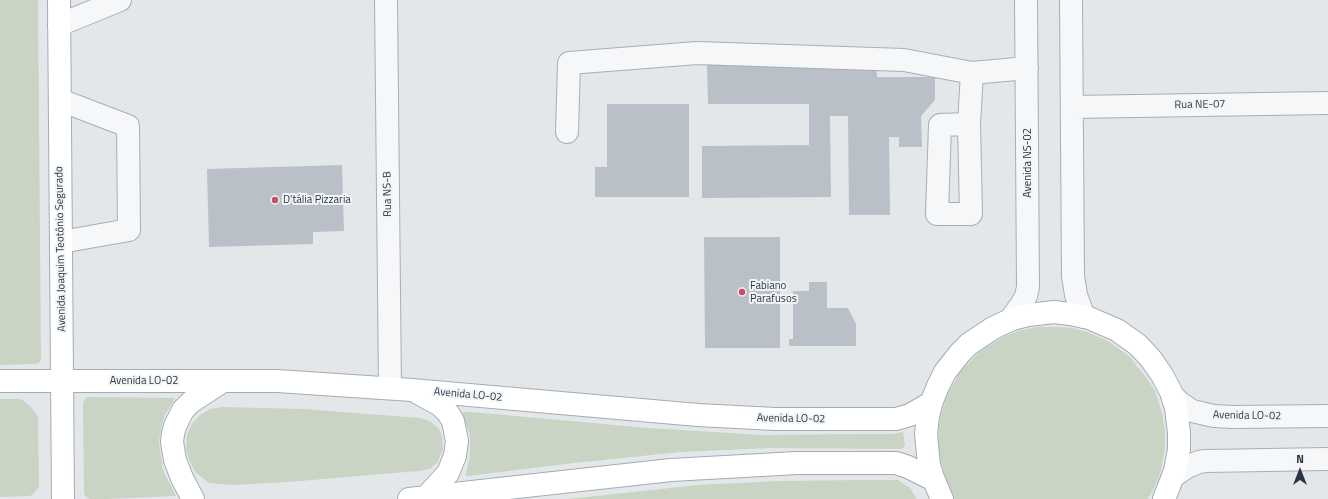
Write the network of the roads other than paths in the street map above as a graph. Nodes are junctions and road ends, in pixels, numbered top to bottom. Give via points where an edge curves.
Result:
1 (59, 0) edge
2 (120, 0) edge
3 (386, 0) edge
4 (1026, 0) edge
5 (1071, 0) edge
6 (59, 25) junction
7 (1027, 68) junction
8 (972, 73) junction
9 (60, 100) junction
10 (1328, 103) edge
11 (1072, 107) junction
12 (969, 124) dead end
13 (567, 132) dead end
14 (61, 242) junction
15 (1084, 317) junction
16 (1010, 320) junction
17 (0, 381) edge
18 (62, 381) junction
19 (223, 381) junction
20 (390, 388) junction
21 (412, 390) junction
22 (1172, 395) junction
23 (932, 403) junction
24 (1328, 416) edge
25 (1328, 459) edge
26 (1174, 476) junction
27 (938, 490) edge
28 (418, 498) edge
29 (63, 499) edge
30 (193, 499) edge
31 (1164, 499) edge

1 - 6 main road, Avenida Joaquim Teotônio Segurado
2 - 6 street
3 - 20 street, Rua NS-B
4 - 7 street, Avenida NS-02
5 - 11 street
6 - 9 main road, Avenida Joaquim Teotônio Segurado
7 - 8 street
7 - 16 street, Avenida NS-02 via 1028,286 1026,296
8 - 12 street
8 - 13 street via 904,60 697,53 570,63
9 - 14 main road, Avenida Joaquim Teotônio Segurado
9 - 14 street via 128,126 129,222 129,230
10 - 11 street, Rua NE-07
11 - 15 street via 1074,288
14 - 18 main road, Avenida Joaquim Teotônio Segurado
15 - 16 main road, Avenida NS-02 via 1046,313
15 - 22 main road, Avenida NS-02 via 1113,328 1138,345 1159,370
16 - 23 main road, Avenida NS-02 via 982,334 960,353 945,372
17 - 18 main road, Avenida LO-02
18 - 19 main road, Avenida LO-02
18 - 29 main road, Avenida Joaquim Teotônio Segurado
19 - 20 main road, Avenida LO-02 via 277,381
19 - 30 main road via 191,402 183,410 175,426 172,442 175,460
20 - 21 main road, Avenida LO-02
21 - 23 main road, Avenida LO-02 via 698,415 775,419 896,419 910,415
21 - 28 main road via 440,405 448,413 456,432 457,448 448,473
22 - 24 street, Avenida LO-02 via 1192,411 1214,416
22 - 26 main road, Avenida NS-02 via 1179,433
23 - 27 main road, Avenida NS-02 via 926,442 928,460
25 - 26 street via 1206,461 1187,467
26 - 31 main road, Avenida NS-02
27 - 28 main road via 908,467 896,463 797,463 671,470

